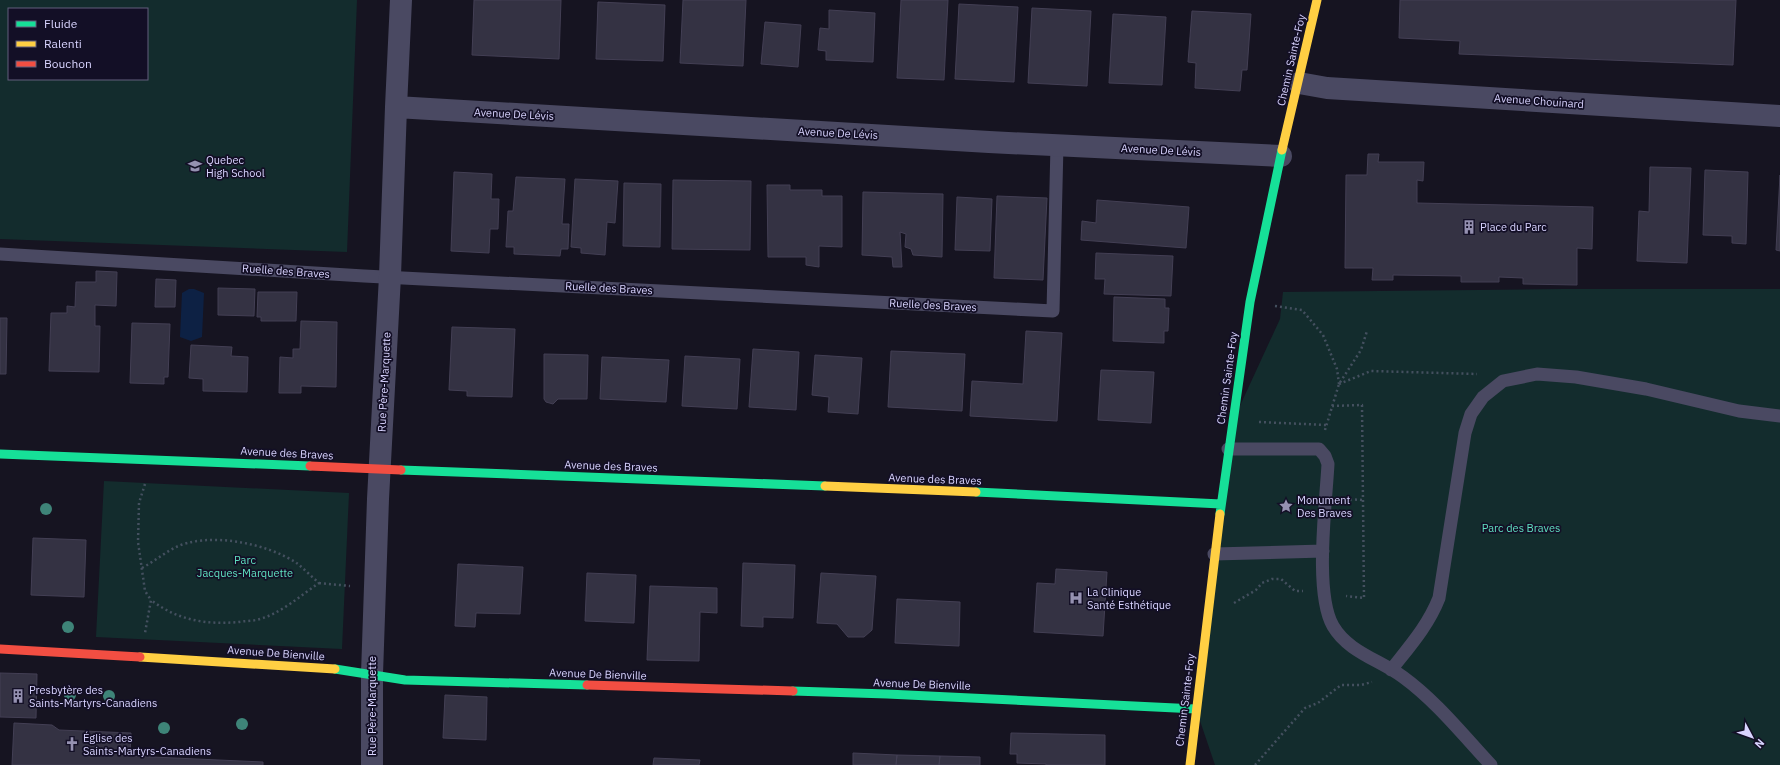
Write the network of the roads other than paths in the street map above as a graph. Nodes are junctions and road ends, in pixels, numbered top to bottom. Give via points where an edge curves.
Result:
1 (401, 0) edge
2 (1317, 0) edge
3 (1299, 83) junction
4 (396, 107) junction
5 (1780, 116) edge
6 (1057, 145) junction
7 (1280, 156) junction
8 (0, 254) edge
9 (390, 276) junction
10 (1780, 416) edge
11 (1228, 449) junction
12 (0, 454) edge
13 (380, 470) junction
14 (1221, 504) junction
15 (1323, 551) junction
16 (1214, 554) junction
17 (0, 649) edge
18 (1391, 670) junction
19 (372, 674) junction
20 (1196, 709) junction
21 (372, 765) edge
22 (1190, 765) edge
23 (1491, 765) edge

1 - 4 street, Rue Père-Marquette
2 - 3 street, Chemin Sainte-Foy
3 - 5 street, Avenue Chouinard via 1327,88
3 - 7 street, Chemin Sainte-Foy
4 - 6 street, Avenue De Lévis
4 - 9 street, Rue Père-Marquette
6 - 7 street, Avenue De Lévis
6 - 9 lane, Ruelle des Braves via 1053,311
7 - 11 street, Chemin Sainte-Foy via 1250,302
8 - 9 lane, Ruelle des Braves
9 - 13 street, Rue Père-Marquette
10 - 18 lane via 1740,411 1646,389 1576,377 1537,374 1504,381 1483,397 1471,414 1465,433 1439,598 1433,614
11 - 14 street, Chemin Sainte-Foy
11 - 15 lane via 1318,449 1325,456 1328,464
12 - 13 street, Avenue des Braves
13 - 14 street, Avenue des Braves
13 - 19 street, Rue Père-Marquette
14 - 16 street, Chemin Sainte-Foy
15 - 16 lane
15 - 18 lane via 1325,603 1333,626 1349,645
16 - 20 street, Chemin Sainte-Foy
17 - 19 street, Avenue De Bienville via 334,669
18 - 23 lane via 1426,696
19 - 20 street, Avenue De Bienville via 405,680 887,694
19 - 21 street, Rue Père-Marquette
20 - 22 street, Chemin Sainte-Foy

